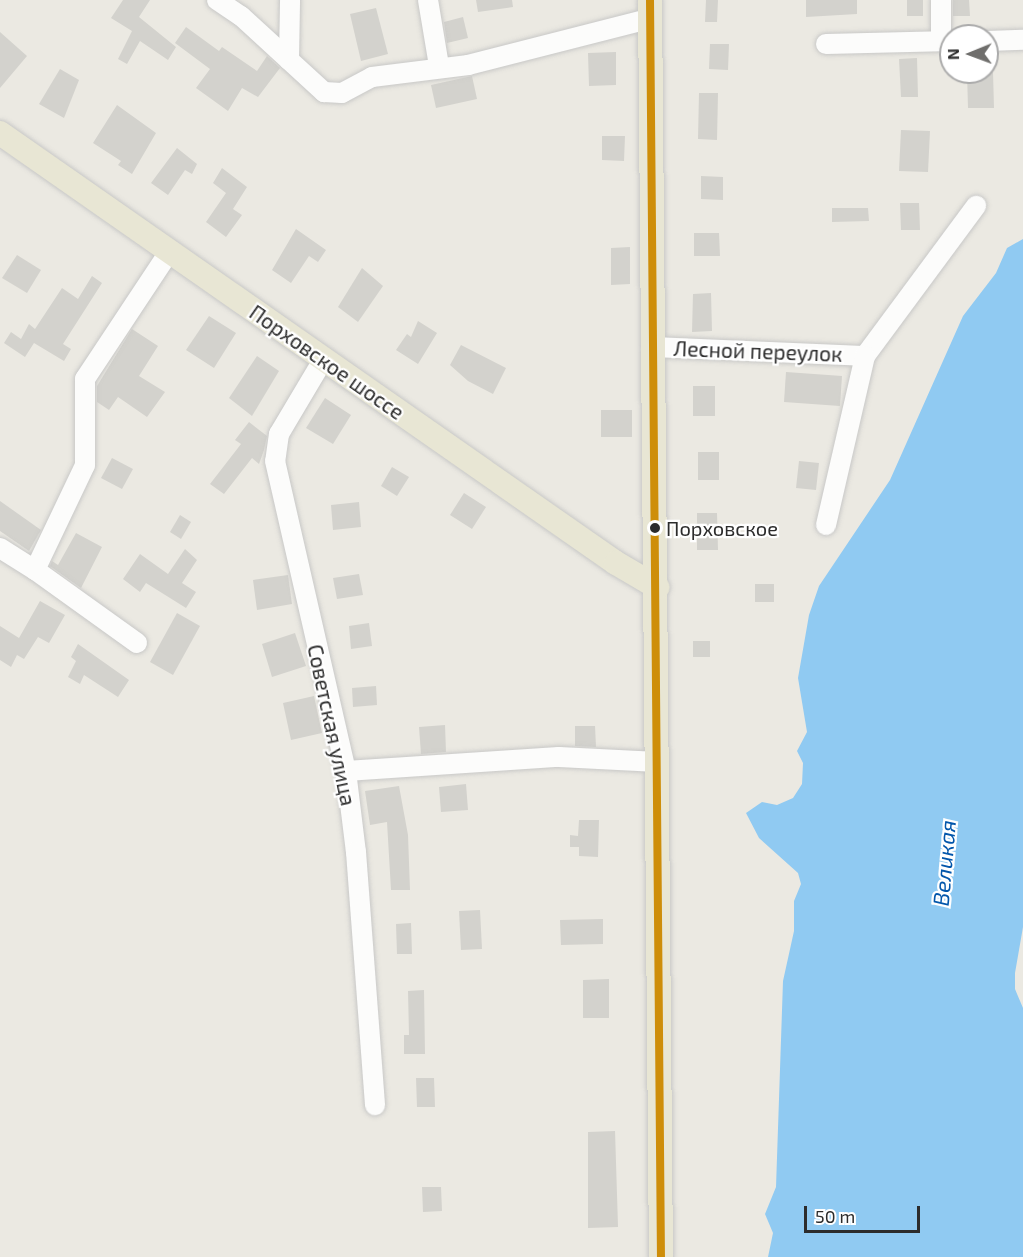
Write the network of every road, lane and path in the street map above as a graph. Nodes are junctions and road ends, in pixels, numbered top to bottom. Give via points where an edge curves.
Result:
1 (217, 0) edge
2 (290, 0) edge
3 (428, 0) edge
4 (940, 0) edge
5 (649, 9) edge
6 (944, 24) edge
7 (999, 40) edge
8 (1023, 40) edge
9 (939, 41) edge
10 (826, 44) dead end
11 (289, 60) junction
12 (439, 66) junction
13 (0, 133) edge
14 (976, 206) dead end
15 (169, 252) junction
16 (651, 347) junction
17 (865, 356) junction
18 (323, 360) junction
19 (826, 525) dead end
20 (0, 548) edge
21 (35, 570) junction
22 (657, 587) junction
23 (136, 644) dead end
24 (658, 762) junction
25 (346, 771) junction
26 (375, 1105) dead end
27 (661, 1257) edge

1 - 11 street
2 - 11 street
3 - 12 street
4 - 6 street
5 - 12 street via 468,64
5 - 16 main road
7 - 8 street
9 - 10 street
11 - 12 street via 324,92 342,93 372,77
13 - 15 main road, Порховское шоссе
14 - 17 street, Лесной переулок
15 - 18 main road, Порховское шоссе
15 - 21 street via 85,379 85,465
16 - 17 street, Лесной переулок
16 - 22 main road
17 - 19 street, Лесной переулок
18 - 22 main road, Порховское шоссе via 616,563
18 - 25 street, Советская улица via 279,434 275,461
20 - 21 street
21 - 23 street
22 - 24 main road
24 - 25 street via 559,757
24 - 27 main road
25 - 26 street, Советская улица

